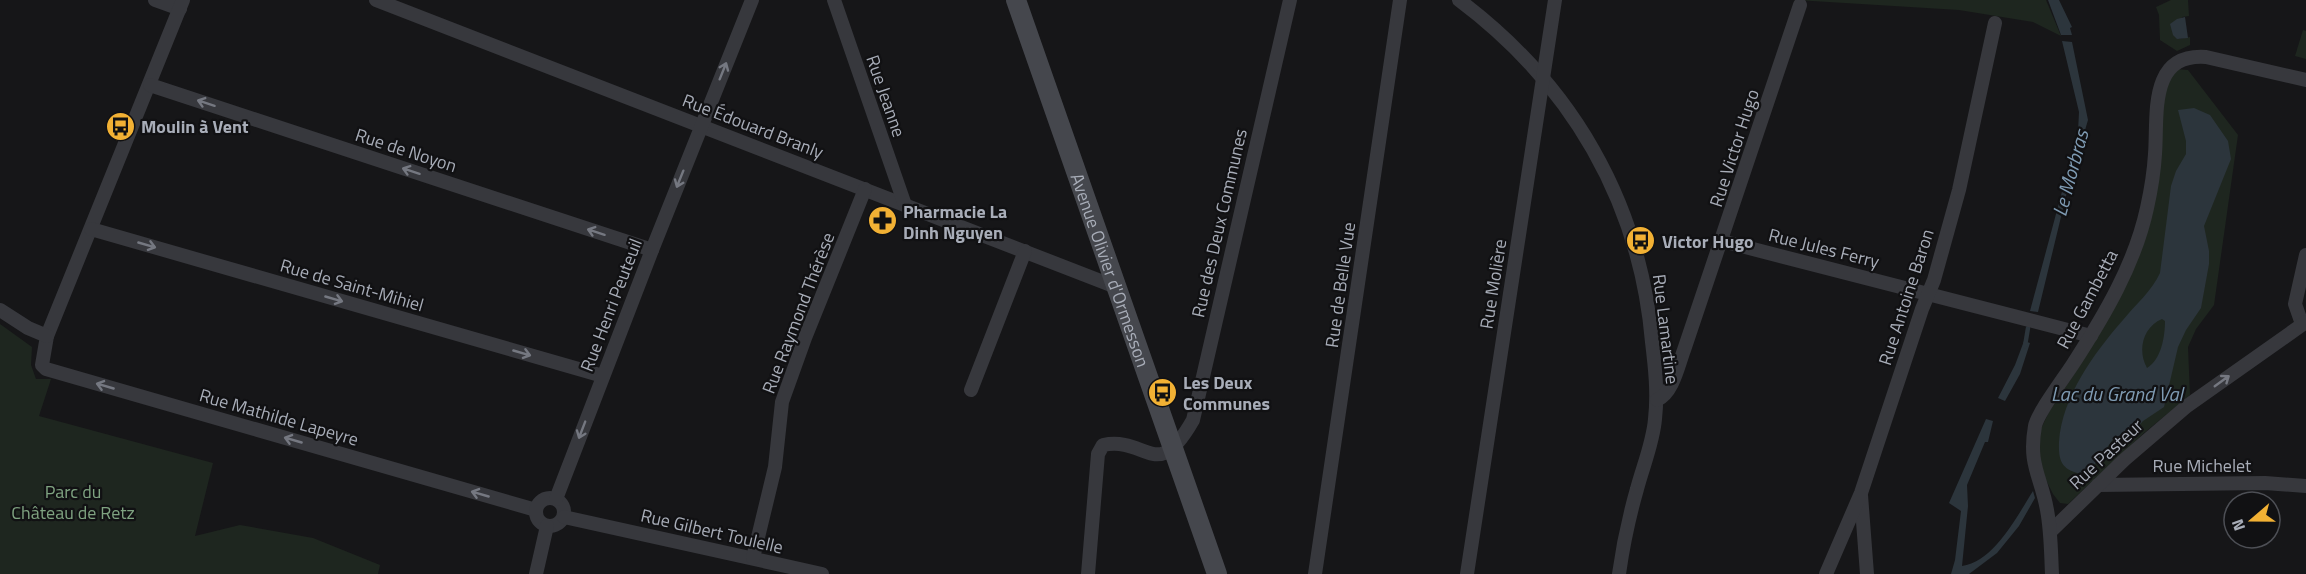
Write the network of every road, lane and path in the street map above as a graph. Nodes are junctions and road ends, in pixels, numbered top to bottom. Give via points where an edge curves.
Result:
1 (154, 0) edge
2 (376, 0) edge
3 (752, 0) edge
4 (834, 0) edge
5 (1016, 0) edge
6 (1290, 0) edge
7 (1400, 0) edge
8 (1459, 0) edge
9 (1555, 0) edge
10 (182, 5) edge
11 (1800, 5) dead end
12 (1995, 24) dead end
13 (1543, 76) junction
14 (2306, 80) edge
15 (150, 85) junction
16 (701, 125) junction
17 (865, 189) junction
18 (905, 205) junction
19 (91, 229) junction
20 (1722, 241) junction
21 (652, 250) junction
22 (1025, 251) junction
23 (2306, 255) edge
24 (1116, 287) junction
25 (1929, 293) junction
26 (0, 310) edge
27 (2304, 323) edge
28 (47, 336) junction
29 (2091, 336) junction
30 (603, 376) junction
31 (971, 390) dead end
32 (1657, 400) junction
33 (1172, 448) junction
34 (2098, 485) junction
35 (2306, 486) edge
36 (1861, 493) junction
37 (556, 499) junction
38 (536, 510) junction
39 (564, 517) junction
40 (547, 526) junction
41 (2051, 531) junction
42 (753, 558) junction
43 (536, 574) edge
44 (822, 574) edge
45 (1088, 574) edge
46 (1217, 574) edge
47 (1315, 574) edge
48 (1467, 574) edge
49 (1619, 574) edge
50 (1826, 574) edge
51 (1867, 574) edge
52 (2052, 574) edge

1 - 10 street
2 - 16 street, Rue Édouard Branly
16 -> 3 street, Rue Henri Peuteuil
4 - 18 street, Rue Jeanne
5 - 24 main road, Avenue Olivier d'Ormesson
6 - 33 street, Rue des Deux Communes via 1193,420
7 - 47 street, Rue de Belle Vue
8 - 13 street, Rue Lamartine via 1487,21
9 - 13 street, Rue Molière
10 - 15 street
11 - 20 street, Rue Victor Hugo
12 - 25 street, Rue Antoine Baron via 1959,190
13 - 32 street, Rue Lamartine via 1599,159 1634,242 1650,319
13 - 48 street, Rue Molière
14 - 29 street, Rue Gambetta via 2194,56 2181,60 2165,75 2157,94 2155,155 2147,209 2130,261
15 - 19 street
21 -> 15 street, Rue de Noyon
16 - 17 street, Rue Édouard Branly
16 -> 21 street, Rue Henri Peuteuil
17 - 18 street, Rue Édouard Branly
17 - 42 street, Rue Raymond Thérèse via 782,402 775,467
18 - 22 street, Rue Édouard Branly
19 - 28 street
19 -> 30 street, Rue de Saint-Mihiel
20 - 25 street, Rue Jules Ferry
20 - 32 street, Rue Victor Hugo via 1672,382
21 - 30 street, Rue Henri Peuteuil
22 - 24 street, Rue Édouard Branly
22 - 31 street
23 - 27 street via 2295,304
24 - 33 main road, Avenue Olivier d'Ormesson
25 - 29 street, Rue Jules Ferry
25 - 36 street, Rue Antoine Baron
26 - 28 street
34 -> 27 street, Rue Pasteur via 2187,406
38 -> 28 street, Rue Mathilde Lapeyre via 46,369 42,360
29 - 41 street, Rue Gambetta via 2036,422 2032,452
30 -> 37 street, Rue Henri Peuteuil
32 - 49 street, Rue Victor Hugo
33 - 45 street via 1162,455 1114,443 1103,445 1098,454
33 - 46 main road, Avenue Olivier d'Ormesson
34 - 35 street, Rue Michelet
34 - 41 street, Rue Pasteur
36 - 50 street, Rue Antoine Baron
36 - 51 street
37 - 38 street via 543,501
37 - 39 street via 563,506
38 - 40 street
39 - 40 street via 557,525
39 - 42 street, Rue Gilbert Toulelle
40 - 43 street
41 - 52 street, Rue Gambetta
42 - 44 street, Rue Gilbert Toulelle

